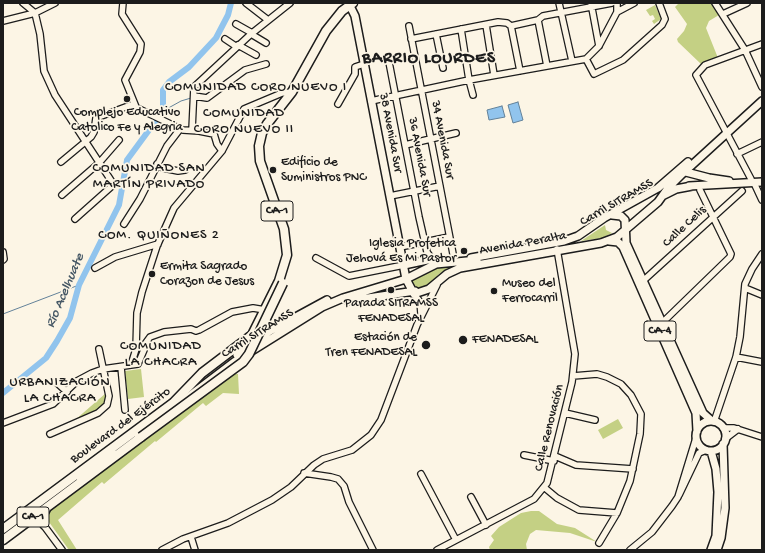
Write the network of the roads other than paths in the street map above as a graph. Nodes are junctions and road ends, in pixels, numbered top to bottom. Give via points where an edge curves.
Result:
1 (23, 3) edge
2 (55, 3) edge
3 (122, 3) edge
4 (246, 3) edge
5 (290, 3) edge
6 (359, 3) edge
7 (559, 3) edge
8 (612, 3) edge
9 (617, 3) edge
10 (634, 3) edge
11 (659, 3) edge
12 (715, 3) edge
13 (747, 3) edge
14 (352, 5) edge
15 (591, 5) edge
16 (561, 12) junction
17 (617, 12) junction
18 (35, 13) junction
19 (723, 14) junction
20 (3, 15) edge
21 (10, 19) junction
22 (268, 20) junction
23 (538, 20) junction
24 (3, 21) edge
25 (236, 24) dead end
26 (486, 25) junction
27 (409, 26) dead end
28 (512, 26) junction
29 (461, 29) junction
30 (251, 33) junction
31 (436, 34) junction
32 (224, 39) dead end
33 (411, 39) junction
34 (266, 43) dead end
35 (762, 44) edge
36 (238, 46) junction
37 (599, 46) junction
38 (745, 50) junction
39 (256, 55) dead end
40 (388, 57) dead end
41 (586, 59) junction
42 (572, 61) junction
43 (266, 64) dead end
44 (364, 64) junction
45 (546, 66) junction
46 (443, 68) dead end
47 (520, 70) junction
48 (494, 75) junction
49 (469, 80) junction
50 (762, 87) edge
51 (420, 89) junction
52 (292, 92) junction
53 (762, 94) edge
54 (396, 95) junction
55 (473, 95) dead end
56 (194, 96) junction
57 (371, 101) junction
58 (762, 101) edge
59 (338, 104) dead end
60 (136, 107) junction
61 (180, 129) junction
62 (192, 130) junction
63 (726, 131) junction
64 (456, 133) dead end
65 (430, 139) junction
66 (119, 140) dead end
67 (86, 141) junction
68 (762, 142) edge
69 (405, 145) junction
70 (222, 151) junction
71 (737, 154) junction
72 (61, 162) dead end
73 (99, 163) junction
74 (157, 164) junction
75 (185, 170) dead end
76 (681, 171) junction
77 (762, 178) edge
78 (757, 183) edge
79 (440, 186) junction
80 (692, 186) junction
81 (668, 188) junction
82 (700, 190) junction
83 (742, 191) dead end
84 (414, 192) junction
85 (62, 195) dead end
86 (390, 196) junction
87 (663, 196) junction
88 (762, 200) edge
89 (658, 202) junction
90 (613, 215) junction
91 (713, 217) junction
92 (75, 219) dead end
93 (124, 224) dead end
94 (627, 228) junction
95 (449, 237) junction
96 (609, 241) junction
97 (425, 242) junction
98 (158, 244) junction
99 (400, 247) junction
100 (556, 248) junction
101 (3, 252) edge
102 (762, 254) edge
103 (316, 258) dead end
104 (432, 259) junction
105 (454, 259) junction
106 (3, 260) edge
107 (443, 260) junction
108 (477, 260) junction
109 (404, 265) junction
110 (95, 268) dead end
111 (406, 278) junction
112 (644, 280) junction
113 (439, 281) junction
114 (744, 288) junction
115 (413, 293) junction
116 (762, 294) edge
117 (265, 310) junction
118 (315, 312) junction
119 (421, 316) junction
120 (662, 323) junction
121 (99, 349) dead end
122 (736, 357) junction
123 (762, 362) edge
124 (131, 365) junction
125 (121, 367) junction
126 (103, 369) junction
127 (573, 376) junction
128 (56, 382) dead end
129 (67, 392) junction
130 (173, 403) junction
131 (125, 410) dead end
132 (565, 413) junction
133 (595, 420) dead end
134 (713, 421) junction
135 (3, 423) edge
136 (723, 428) junction
137 (738, 429) junction
138 (50, 434) dead end
139 (697, 435) junction
140 (762, 437) edge
141 (724, 441) junction
142 (709, 450) junction
143 (524, 455) dead end
144 (555, 458) junction
145 (633, 469) junction
146 (304, 473) junction
147 (421, 474) dead end
148 (545, 488) junction
149 (471, 497) dead end
150 (678, 497) junction
151 (44, 498) junction
152 (49, 507) junction
153 (617, 513) junction
154 (37, 516) junction
155 (18, 518) junction
156 (26, 525) junction
157 (44, 525) junction
158 (486, 525) junction
159 (3, 529) edge
160 (3, 536) edge
161 (191, 537) junction
162 (3, 540) edge
163 (456, 540) junction
164 (600, 543) dead end
165 (3, 544) edge
166 (62, 550) edge
167 (162, 550) edge
168 (195, 550) edge
169 (373, 550) edge
170 (437, 550) edge
171 (630, 550) edge
172 (711, 550) edge
173 (717, 550) edge

1 - 18 street
2 - 18 street
3 - 60 street via 122,14 141,44 140,52 125,80
4 - 22 street
5 - 22 street
6 - 14 highway, CA-1
7 - 16 street
8 - 15 street
9 - 17 street
10 - 17 street
11 - 41 street via 665,19 662,24 623,60 595,74
12 - 19 street
13 - 19 street
14 - 44 main road, 38 Avenida Sur
14 - 52 highway, CA-1 via 342,10 326,30
14 - 152 highway, Boulevard del Ejército / CA-1, bridge via 330,30 291,100 270,126 264,142 264,162 290,241 289,264 283,283 249,354 243,362
15 - 16 street
15 - 37 street
16 - 23 street
16 - 42 street
17 - 37 street
18 - 21 street
18 - 67 street via 44,71 55,95
19 - 38 street
20 - 21 street
21 - 24 street
22 - 30 street
23 - 28 street
23 - 45 street
25 - 30 street
26 - 28 street via 499,22
26 - 29 street
26 - 48 street
27 - 33 street, 34 Avenida Sur
28 - 47 street
29 - 31 street
29 - 49 street
30 - 34 street
30 - 36 street
31 - 33 street
31 - 46 street
32 - 36 street
33 - 51 street, 34 Avenida Sur
35 - 38 street
36 - 39 street
36 - 56 street via 195,86
37 - 41 street
38 - 50 street
38 - 63 street via 705,65 696,75
40 - 54 street, 36 Avenida Sur
41 - 42 street
42 - 45 street
43 - 56 street via 245,70 207,98
44 - 57 main road, 38 Avenida Sur
44 - 59 street via 355,67 354,74
45 - 47 street
47 - 48 street
48 - 49 street
49 - 51 street
49 - 55 street
51 - 54 street
51 - 65 street, 34 Avenida Sur
52 - 70 street via 282,93 244,109
52 - 117 highway, CA-1 via 267,124 259,146 262,167 282,223 287,255 283,271
53 - 63 main road
54 - 57 street
54 - 69 street, 36 Avenida Sur
56 - 62 street
57 - 86 main road, 38 Avenida Sur
58 - 63 main road
60 - 61 street
60 - 67 street via 126,106 115,113 96,118 94,132
61 - 62 street
61 - 74 street
62 - 70 street via 214,134
63 - 71 street
63 - 76 main road
64 - 65 street
65 - 69 street
65 - 79 street, 34 Avenida Sur
66 - 73 street
67 - 72 street
67 - 73 street
68 - 71 street
69 - 84 street, 36 Avenida Sur
70 - 98 street via 174,208
71 - 78 street
73 - 85 street
73 - 92 street via 112,186
74 - 75 street via 166,168
74 - 93 street
76 - 78 main road via 718,180
76 - 81 main road, Avenida Peralta
76 - 90 main road, Avenida Peralta
77 - 78 main road
78 - 80 main road, Carril SITRAMSS
78 - 82 main road
78 - 88 street
79 - 84 street
79 - 95 street, 34 Avenida Sur
80 - 81 main road, Carril SITRAMSS
80 - 87 main road, Carril SITRAMSS
81 - 87 main road, Avenida Peralta
81 - 90 main road, Carril SITRAMSS
82 - 89 main road via 679,192
82 - 91 street
83 - 91 street, Calle Celis
84 - 86 street
84 - 97 street, 36 Avenida Sur
86 - 99 main road, 38 Avenida Sur
87 - 89 main road, Avenida Peralta
87 - 94 main road, Carril SITRAMSS
89 - 94 main road, Avenida Peralta
90 - 94 main road via 624,217
90 - 100 main road, Carril SITRAMSS via 581,238
90 - 105 main road, Avenida Peralta via 582,234 564,241 479,257
91 - 112 street, Calle Celis
91 - 120 street via 731,254 730,257
94 - 96 main road, Avenida Peralta
94 - 100 main road, Carril SITRAMSS via 603,240
94 - 112 main road, CA-4 via 626,243
95 - 97 street
95 - 105 street, 34 Avenida Sur
96 - 100 main road, Avenida Peralta
96 - 139 main road, CA-4 via 618,242 623,247 696,413
97 - 99 street
97 - 104 street, 36 Avenida Sur
98 - 110 street via 115,257
98 - 124 street via 137,313 136,349
99 - 109 main road, 38 Avenida Sur
100 - 108 main road, Carril SITRAMSS
100 - 113 main road, Avenida Peralta via 460,268
100 - 127 street, Calle Renovación via 575,347
101 - 106 street
102 - 114 street
103 - 109 street via 349,276
104 - 107 main road, Avenida Peralta
104 - 109 main road, Avenida Peralta
105 - 107 main road, Avenida Peralta
107 - 111 main road, Avenida Peralta
108 - 111 main road, Carril SITRAMSS via 436,264
108 - 115 main road, Carril SITRAMSS via 453,267 425,289
109 - 111 main road
111 - 115 main road
111 - 118 main road, Carril SITRAMSS via 343,298
111 - 130 main road, Boulevard del Ejército via 336,296 318,304 270,331
112 - 120 main road, CA-4
113 - 115 main road, Avenida Peralta via 424,292
113 - 119 street
114 - 116 street
114 - 122 street
115 - 118 main road, Carril SITRAMSS via 358,299
115 - 119 street via 420,302
117 - 124 street via 253,308 232,312 196,331 191,329 164,332 150,337 142,348 144,350 139,362
117 - 130 highway, CA-1 via 252,334 202,373
118 - 160 main road, Carril SITRAMSS via 234,362
119 - 146 street via 384,413 374,430 357,446 323,459
120 - 134 main road, CA-4 via 704,413
121 - 126 street
122 - 123 street
122 - 134 street
124 - 125 street
125 - 126 street
125 - 131 street
126 - 129 street via 81,378
126 - 138 street via 109,396 106,407
127 - 132 street, Calle Renovación
127 - 145 street via 597,374 607,377 622,384 631,395 641,414
128 - 129 street
129 - 135 street via 45,408
130 - 151 highway, Boulevard del Ejército / CA-1
132 - 133 street
132 - 144 street, Calle Renovación
134 - 136 main road, CA-4
134 - 139 main road via 702,424
136 - 137 street
136 - 141 main road
137 - 140 street
137 - 141 street
139 - 142 main road via 699,445
139 - 150 street
141 - 142 main road via 718,449
141 - 173 main road via 725,508
142 - 150 street via 699,453
142 - 172 main road via 716,469 718,492 716,536
143 - 144 street
144 - 145 street via 576,465
144 - 148 street, Calle Renovación
145 - 153 street
146 - 161 street via 291,487 272,500 228,523
146 - 169 street via 338,479 344,486 349,502
147 - 163 street
148 - 153 street via 579,510
148 - 158 street, Calle Renovación via 534,500
149 - 158 street
150 - 171 street via 658,525
151 - 152 highway
151 - 154 street via 37,508
151 - 155 highway, Boulevard del Ejército / CA-1
152 - 154 highway, Boulevard del Ejército / CA-1
152 - 157 main road via 42,517
153 - 164 street
154 - 155 street via 32,514
154 - 156 highway, Boulevard del Ejército / CA-1
154 - 157 street
155 - 156 highway via 22,518
155 - 159 highway, Boulevard del Ejército / CA-1
156 - 157 main road via 39,522
156 - 162 highway, Boulevard del Ejército / CA-1
156 - 165 main road, Boulevard del Ejército
157 - 166 street
158 - 163 street, Calle Renovación
161 - 167 street
161 - 168 street
163 - 170 street, Calle Renovación

